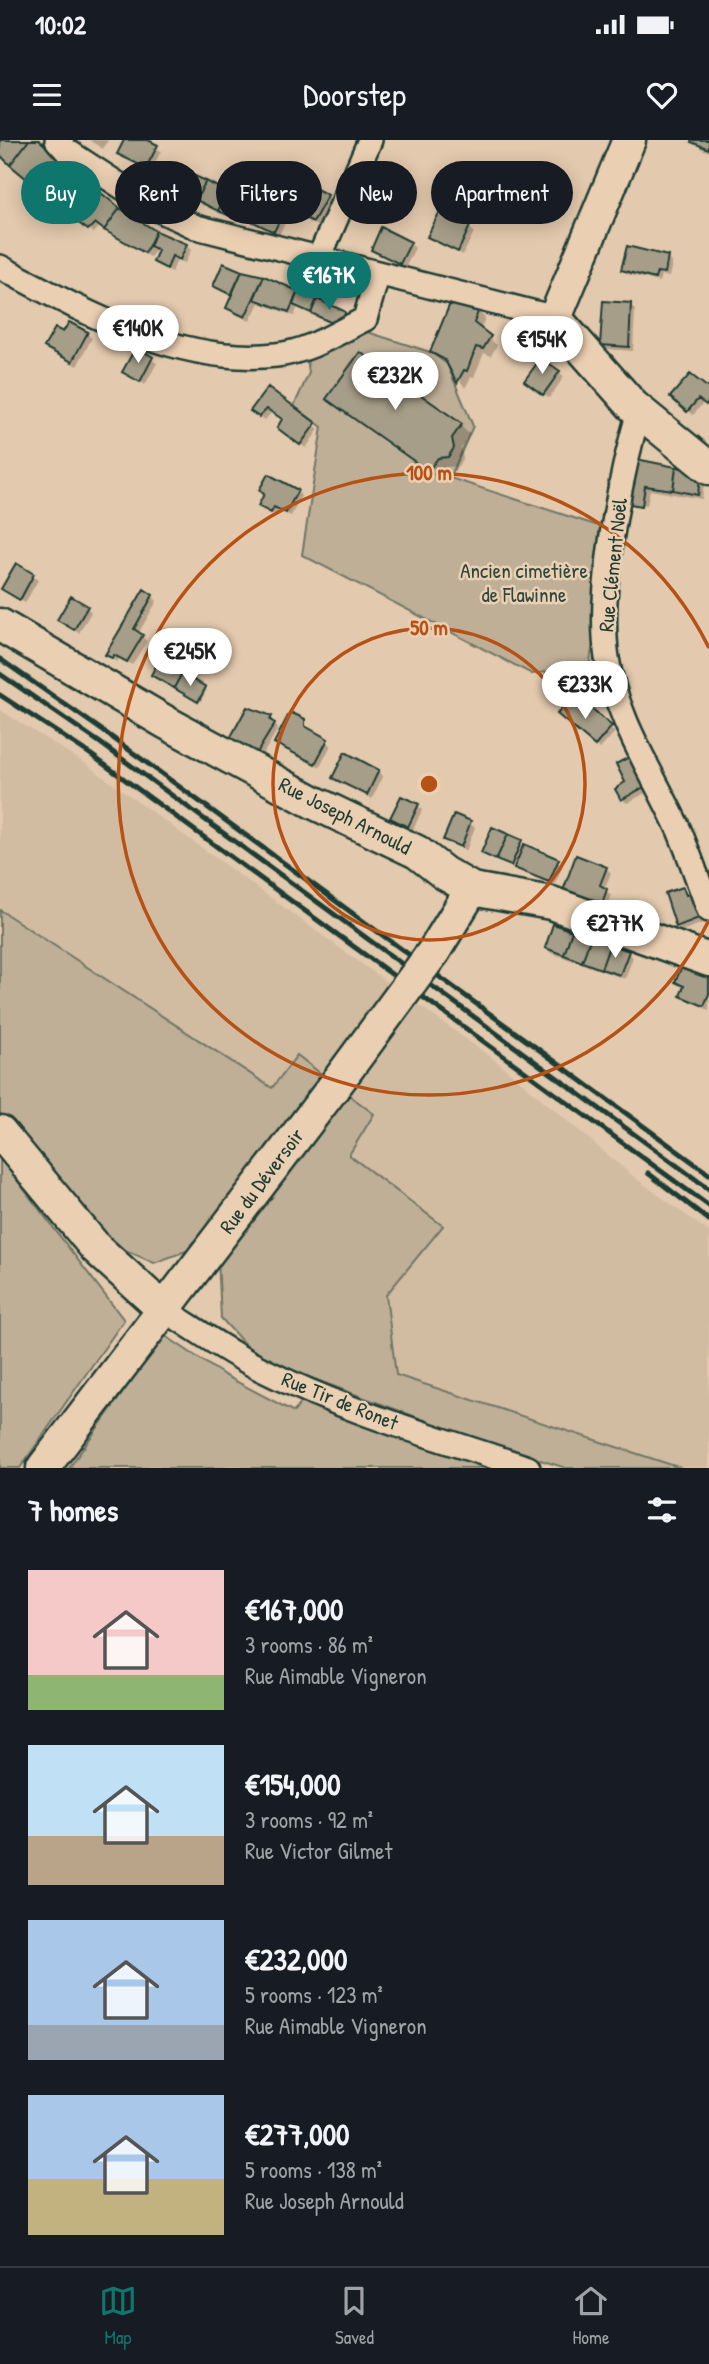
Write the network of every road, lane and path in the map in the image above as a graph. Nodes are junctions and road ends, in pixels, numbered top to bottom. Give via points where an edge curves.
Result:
1 (57, 140) edge
2 (370, 140) edge
3 (629, 140) edge
4 (319, 258) junction
5 (0, 267) edge
6 (378, 273) junction
7 (555, 318) junction
8 (639, 411) junction
9 (709, 468) edge
10 (0, 625) edge
11 (472, 889) junction
12 (709, 910) edge
13 (709, 960) edge
14 (0, 1132) edge
15 (163, 1310) junction
16 (43, 1468) edge
17 (528, 1468) edge

1 - 4 street via 153,207 195,227
2 - 4 street
3 - 7 street
4 - 6 street
5 - 6 street via 128,329 221,355 277,355 309,347 365,319
6 - 7 street
7 - 8 street
8 - 9 street
8 - 12 street, Rue Clément Noël via 626,455 614,531 604,617 607,660 627,725 680,832
10 - 11 street, Rue Joseph Arnould via 167,723 417,852
11 - 13 street, Rue Joseph Arnould via 551,903
11 - 15 street, Rue du Déversoir, bridge via 434,951
14 - 15 street via 96,1248
15 - 16 street, Rue du Déversoir
15 - 17 street, Rue Tir de Ronet via 260,1368 310,1390 387,1422

